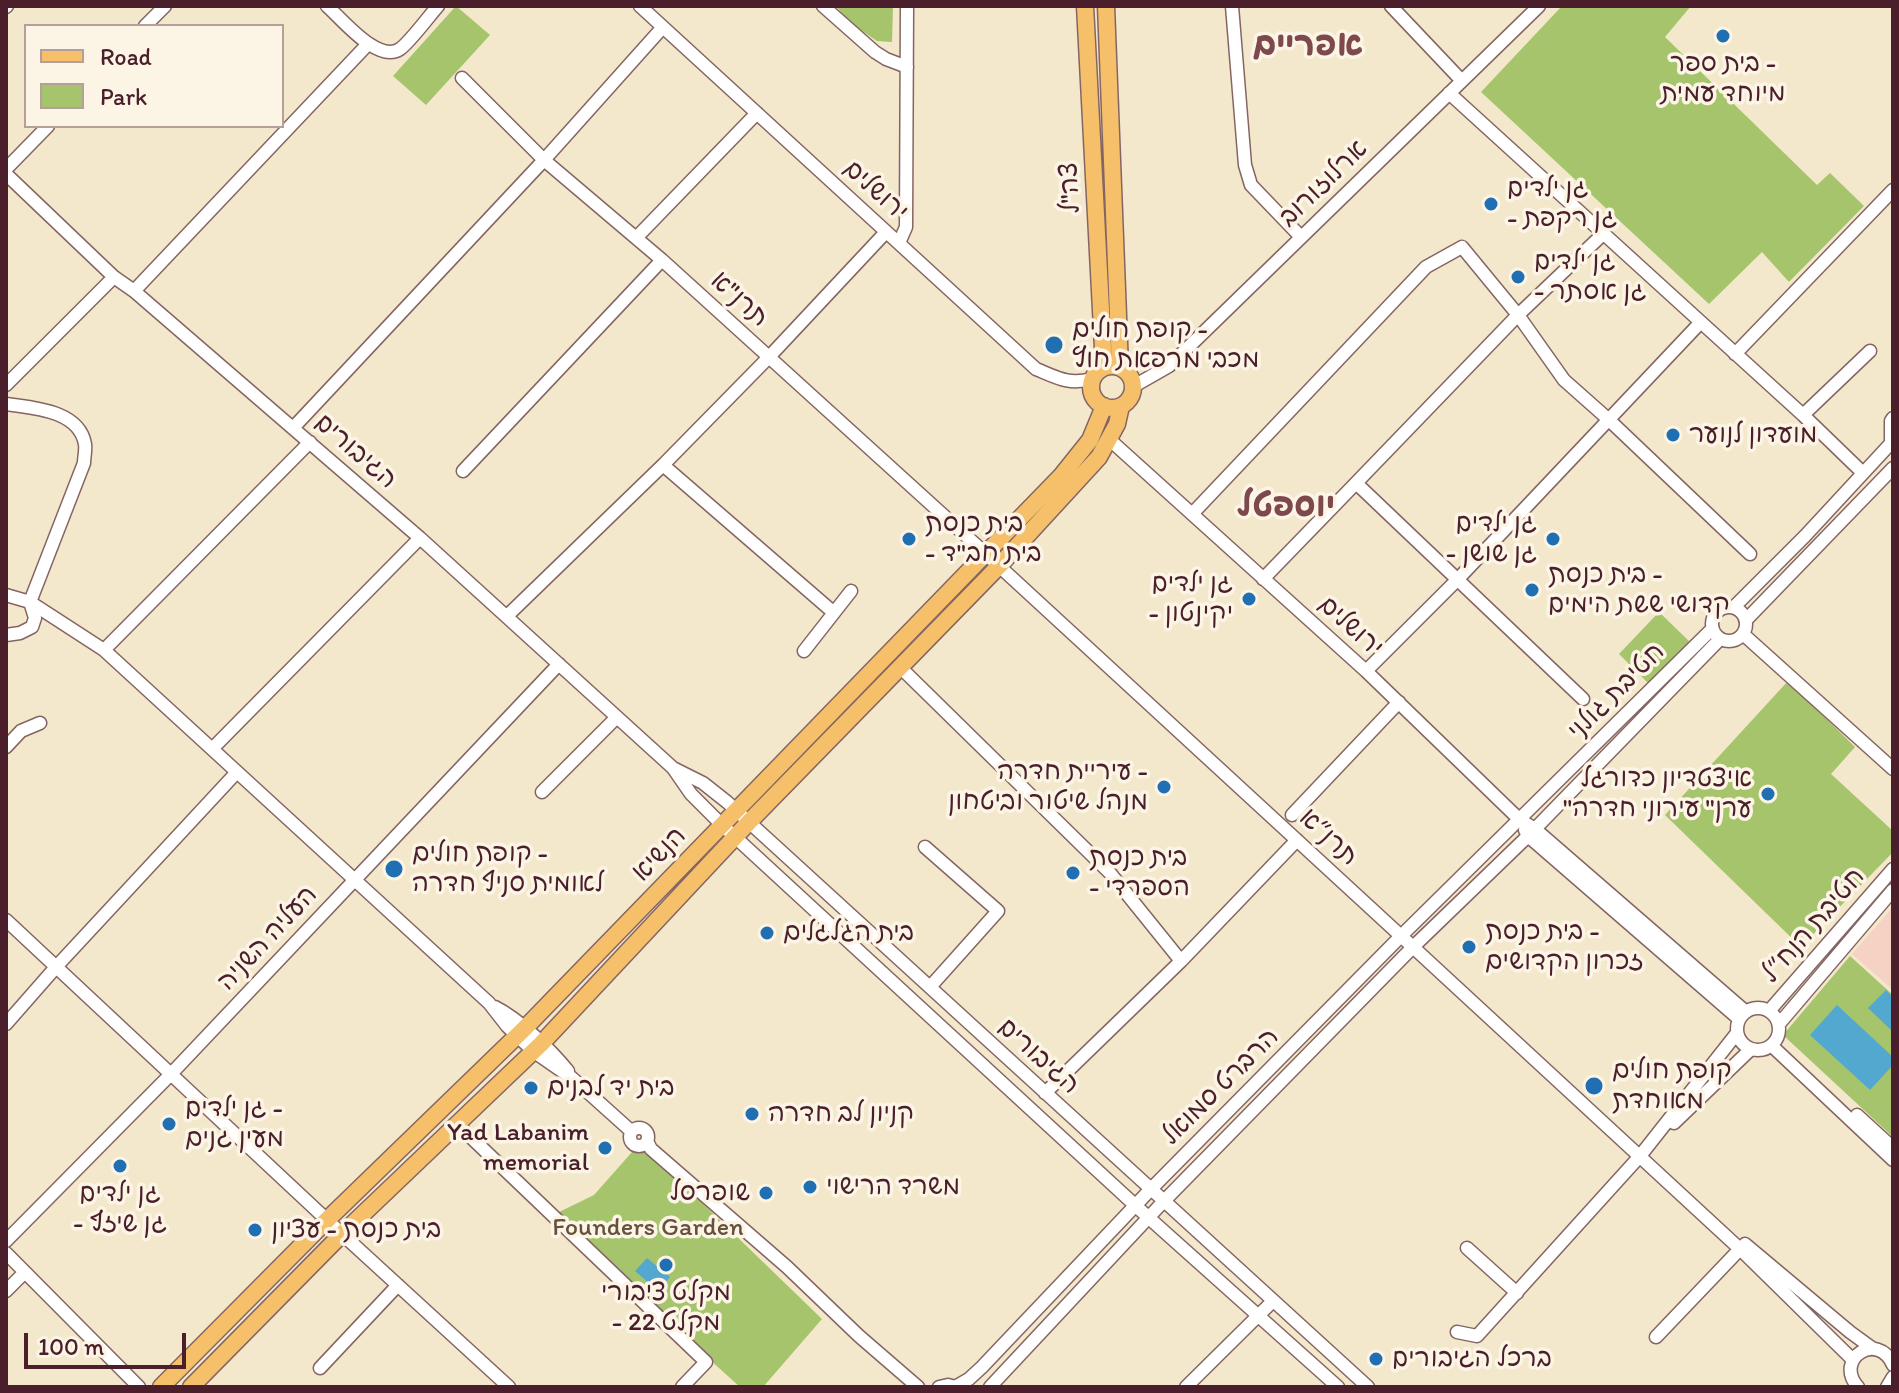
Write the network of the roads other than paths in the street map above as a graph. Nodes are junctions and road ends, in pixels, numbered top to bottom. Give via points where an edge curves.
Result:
1 (165, 6) edge
2 (327, 6) edge
3 (438, 6) edge
4 (640, 6) edge
5 (663, 6) edge
6 (823, 6) edge
7 (907, 6) edge
8 (1085, 6) edge
9 (1106, 6) edge
10 (1232, 6) edge
11 (1391, 6) edge
12 (1539, 6) edge
13 (652, 17) junction
14 (147, 24) edge
15 (663, 27) junction
16 (368, 44) junction
17 (907, 67) junction
18 (462, 78) dead end
19 (1462, 81) junction
20 (1449, 93) junction
21 (757, 113) junction
22 (46, 128) edge
23 (544, 160) junction
24 (6, 172) edge
25 (1893, 190) edge
26 (886, 232) junction
27 (1602, 235) junction
28 (1301, 237) junction
29 (636, 238) junction
30 (899, 243) junction
31 (662, 260) junction
32 (114, 277) junction
33 (134, 291) junction
34 (1518, 315) junction
35 (1700, 323) junction
36 (1870, 351) dead end
37 (1735, 354) junction
38 (769, 357) junction
39 (1105, 371) junction
40 (6, 385) edge
41 (1134, 386) junction
42 (6, 404) edge
43 (1112, 406) junction
44 (1803, 415) junction
45 (1893, 418) edge
46 (1608, 419) junction
47 (293, 428) junction
48 (1110, 440) junction
49 (310, 442) junction
50 (1892, 442) edge
51 (663, 465) junction
52 (1893, 468) edge
53 (463, 471) dead end
54 (1863, 473) junction
55 (1356, 483) junction
56 (1192, 514) junction
57 (420, 538) junction
58 (986, 554) junction
59 (1750, 554) dead end
60 (999, 566) junction
61 (1263, 579) junction
62 (1458, 579) junction
63 (851, 591) dead end
64 (6, 595) edge
65 (30, 602) junction
66 (1734, 607) junction
67 (833, 612) junction
68 (507, 616) junction
69 (1746, 620) junction
70 (1716, 634) junction
71 (1743, 634) junction
72 (6, 635) edge
73 (104, 650) junction
74 (804, 651) dead end
75 (559, 664) junction
76 (901, 668) junction
77 (1366, 671) junction
78 (1583, 699) dead end
79 (1399, 702) junction
80 (617, 717) junction
81 (40, 723) dead end
82 (6, 747) edge
83 (212, 749) junction
84 (673, 768) junction
85 (1893, 769) edge
86 (237, 772) junction
87 (542, 792) dead end
88 (737, 810) junction
89 (1292, 815) dead end
90 (1520, 820) junction
91 (749, 822) junction
92 (722, 825) junction
93 (1531, 832) junction
94 (735, 837) junction
95 (1297, 840) junction
96 (925, 847) dead end
97 (1893, 869) edge
98 (354, 880) junction
99 (1893, 890) edge
100 (6, 920) edge
101 (1401, 936) junction
102 (1413, 947) junction
103 (1181, 961) junction
104 (56, 967) junction
105 (930, 987) junction
106 (1769, 1011) junction
107 (1742, 1016) junction
108 (6, 1024) edge
109 (1779, 1024) junction
110 (521, 1032) junction
111 (1737, 1033) junction
112 (1774, 1043) junction
113 (537, 1048) junction
114 (1751, 1049) junction
115 (171, 1074) junction
116 (1045, 1093) junction
117 (457, 1124) junction
118 (1893, 1148) edge
119 (1640, 1156) junction
120 (1893, 1160) edge
121 (1150, 1190) junction
122 (1163, 1202) junction
123 (1135, 1205) junction
124 (1149, 1218) junction
125 (327, 1220) junction
126 (342, 1234) junction
127 (6, 1241) edge
128 (1467, 1248) dead end
129 (1740, 1249) junction
130 (6, 1253) edge
131 (25, 1272) junction
132 (398, 1285) junction
133 (6, 1291) edge
134 (1517, 1293) junction
135 (1273, 1301) junction
136 (1258, 1316) junction
137 (1457, 1332) dead end
138 (1656, 1337) dead end
139 (1872, 1348) junction
140 (1891, 1355) edge
141 (1853, 1360) junction
142 (320, 1368) dead end
143 (1893, 1377) edge
144 (1854, 1386) edge
145 (139, 1387) edge
146 (161, 1387) edge
147 (191, 1387) edge
148 (509, 1387) edge
149 (682, 1387) edge
150 (918, 1387) edge
151 (939, 1387) edge
152 (955, 1387) edge
153 (990, 1387) edge
154 (1186, 1387) edge
155 (1338, 1387) edge
156 (1368, 1387) edge
157 (1887, 1387) edge

1 - 14 street
2 - 16 street
3 - 16 street via 400,49 386,52
4 - 13 street, ירושלים
5 - 13 street
6 - 17 street via 875,52
7 - 17 street
8 - 39 main road, צה"ל
9 - 39 main road, צה"ל
10 - 28 street via 1245,165 1251,185
11 - 19 street
12 - 19 street, ארלוזורוב
13 - 15 street, ירושלים
15 - 21 street, ירושלים
15 - 23 street
16 - 33 street
17 - 30 street via 906,227
18 - 23 street, תרנ"א
19 - 20 street, ארלוזורוב
20 - 27 street
20 - 28 street, ארלוזורוב
21 - 26 street, ירושלים
21 - 29 street
22 - 24 street
23 - 29 street, תרנ"א
23 - 47 street
24 - 32 street, הגיבורים
25 - 37 street
26 - 30 street, ירושלים
26 - 38 street
27 - 34 street
27 - 35 street
28 - 41 street, ארלוזורוב via 1169,366
29 - 31 street, תרנ"א
30 - 39 street, ירושלים via 1036,369 1078,383
31 - 38 street, תרנ"א
31 - 53 street
32 - 33 street, הגיבורים
32 - 40 street
33 - 47 street, הגיבורים
34 - 46 street via 1564,380
34 - 55 street
34 - 56 street via 1462,247 1426,267
35 - 37 street
35 - 46 street
36 - 44 street
37 - 44 street
38 - 51 street
38 - 58 street, תרנ"א
39 - 41 main road via 1130,374
39 - 43 main road via 1092,392
41 - 43 main road via 1130,398
42 - 65 street via 69,420 86,446
43 - 48 main road, הנשיא via 1117,424
43 - 58 main road, הנשיא via 1062,475
44 - 54 street
45 - 50 street
46 - 59 street
46 - 62 street
47 - 49 street, הגיבורים
48 - 56 street, ירושלים
48 - 60 main road, הנשיא
49 - 57 street, הגיבורים
49 - 73 street
50 - 54 street
51 - 67 street
51 - 68 street
52 - 69 street
54 - 66 street
55 - 61 street
55 - 62 street
56 - 61 street, ירושלים
57 - 68 street, הגיבורים
57 - 83 street
58 - 60 street, תרנ״א
58 - 88 main road, הנשיא
60 - 76 main road, הנשיא
60 - 95 street, תרנ״א
61 - 77 street, ירושלים
62 - 77 street
62 - 78 street
63 - 67 street
64 - 65 street
65 - 72 street via 32,627
65 - 73 street
66 - 69 street
66 - 70 street via 1714,614
67 - 74 street
68 - 75 street, הגיבורים
69 - 71 street
70 - 71 street via 1730,642
70 - 90 street, חטיבת גולני
70 - 93 street, חטיבת גולני
71 - 85 street
73 - 83 street
75 - 80 street, הגיבורים
75 - 98 street, העליה השניה
76 - 91 main road, הנשיא
76 - 103 street via 1110,873
77 - 79 street, ירושלים
79 - 89 street
79 - 90 street, ירושלים
80 - 84 street, הגיבורים
80 - 87 street
81 - 82 street via 21,731
83 - 86 street
84 - 88 street, הגיבורים
84 - 92 street, הגיבורים
86 - 98 street
86 - 104 street
88 - 91 street, הגיבורים
88 - 92 main road, הנשיא
90 - 93 street, ירושלים
90 - 101 street, הרברט סמואל
91 - 94 main road, הנשיא
91 - 105 street, הגיבורים
92 - 94 street, הגיבורים
92 - 110 main road, הנשיא
93 - 102 street, הרברט סמואל
93 - 107 street, ירושלים
94 - 113 main road, הנשיא
94 - 123 street, הגיבורים
95 - 101 street, תרנ״א
95 - 103 street
96 - 105 street via 998,911
97 - 106 street, חטיבת הנח״ל
98 - 110 street via 504,1011
98 - 115 street, העליה השניה
99 - 109 street, חטיבת הנח״ל
100 - 104 street
101 - 102 street, תרנ״א
101 - 121 street, הרברט סמואל
102 - 119 street, תרנ״א
102 - 122 street, הרברט סמואל
103 - 116 street
104 - 108 street
104 - 115 street
105 - 116 street, הגיבורים
106 - 107 street via 1755,1008
106 - 109 street
107 - 111 street
109 - 112 street
110 - 113 street
110 - 125 main road, הנשיא
111 - 114 street
111 - 119 street
112 - 114 street
112 - 118 street
112 - 120 street
113 - 117 main road, הנשיא
113 - 150 street via 556,1057 631,1131 645,1130 651,1149
114 - 119 street
115 - 125 street
115 - 127 street, העליה השניה
116 - 121 street, הגיבורים
117 - 126 main road, הנשיא
117 - 149 street via 706,1362
119 - 129 street
119 - 134 street
119 - 139 street
121 - 122 street, הגיבורים
121 - 123 street, הרברט סמואל
122 - 124 street, הרברט סמואל
122 - 135 street, הגיבורים
123 - 124 street, הגיבורים
123 - 152 street, הרברט סמואל via 982,1367
124 - 136 street, הגיבורים
124 - 153 street, הרברט סמואל
125 - 126 street
125 - 146 main road, הנשיא
126 - 132 street
126 - 147 main road, הנשיא
128 - 134 street
129 - 138 street
129 - 141 street
130 - 131 street
131 - 133 street
131 - 145 street
132 - 142 street
132 - 148 street
134 - 137 street via 1477,1336
135 - 136 street
135 - 156 street, הגיבורים
136 - 154 street
136 - 155 street, הגיבורים
139 - 140 street
139 - 141 street
141 - 144 street
143 - 157 street
151 - 152 street

